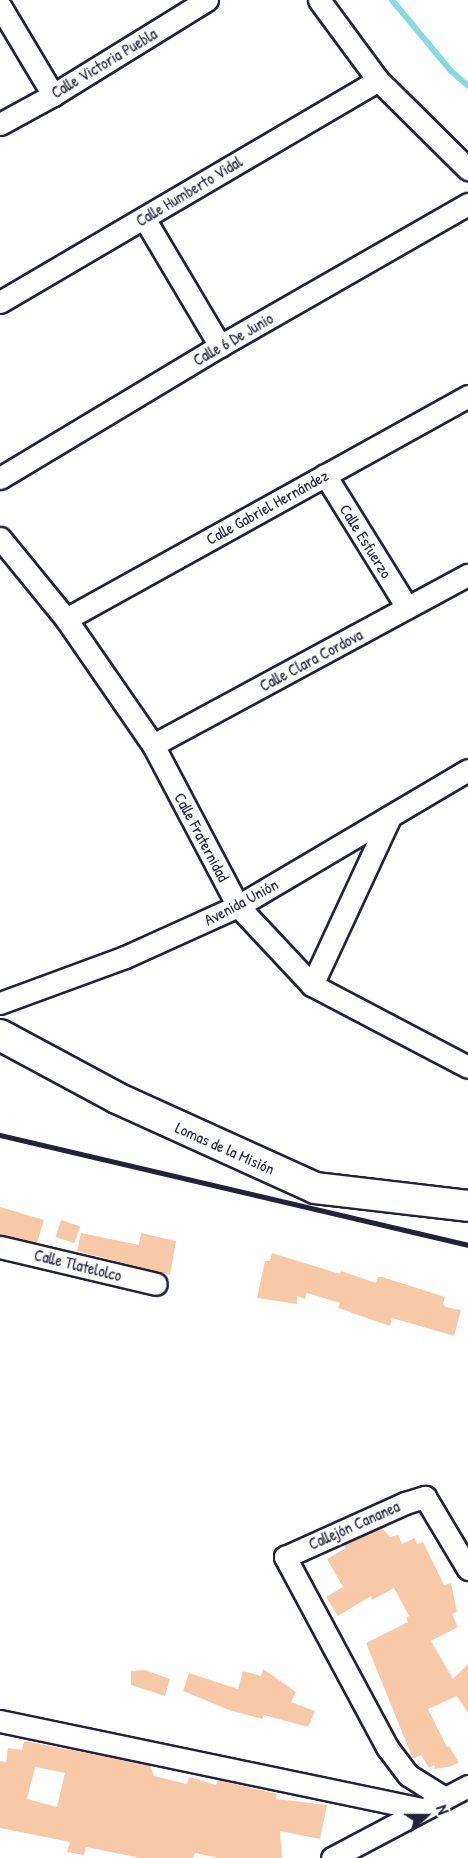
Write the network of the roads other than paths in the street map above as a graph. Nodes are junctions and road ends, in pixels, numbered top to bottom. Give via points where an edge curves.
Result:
1 (207, 0) edge
2 (319, 0) edge
3 (0, 6) edge
4 (378, 80) junction
5 (53, 95) junction
6 (0, 124) edge
7 (468, 169) edge
8 (468, 204) edge
9 (144, 218) junction
10 (0, 302) edge
11 (220, 346) junction
12 (468, 396) edge
13 (325, 475) junction
14 (0, 478) edge
15 (0, 538) edge
16 (468, 574) edge
17 (407, 608) junction
18 (66, 619) junction
19 (153, 745) junction
20 (468, 770) edge
21 (390, 817) junction
22 (238, 906) junction
23 (312, 985) junction
24 (0, 1002) edge
25 (0, 1035) edge
26 (468, 1066) edge
27 (468, 1206) edge
28 (0, 1247) edge
29 (156, 1284) dead end
30 (461, 1541) edge
31 (468, 1569) edge
32 (0, 1722) edge
33 (468, 1785) edge
34 (443, 1797) junction
35 (422, 1809) junction
36 (332, 1858) edge

1 - 5 street, Calle Victoria Puebla
2 - 4 street
3 - 5 street
4 - 7 street
4 - 9 street, Calle Humberto Vidal
5 - 6 street, Calle Victoria Puebla
8 - 11 street, Calle 6 De Junio
9 - 10 street, Calle Humberto Vidal
9 - 11 street
11 - 14 street, Calle 6 De Junio
12 - 13 street, Calle Gabriel Hernández
13 - 17 street, Calle Esfuerzo
13 - 18 street, Calle Gabriel Hernández
15 - 18 street, Calle Fraternidad
16 - 17 street, Calle Clara Cordova
17 - 19 street, Calle Clara Cordova
18 - 19 street, Calle Fraternidad
19 - 22 street, Calle Fraternidad
20 - 21 street, Avenida Unión
21 - 22 street, Avenida Unión
21 - 23 street
22 - 23 street, Calle Fraternidad
22 - 24 street, Avenida Unión via 125,957
23 - 26 street, Calle Fraternidad
25 - 27 street, Lomas de la Misión via 117,1098 315,1188
28 - 29 street, Calle Tlatelolco
30 - 31 street
30 - 34 street, Callejón Cananea via 425,1497 285,1557 387,1747 408,1775
32 - 35 street
33 - 34 street
34 - 35 street
35 - 36 street

